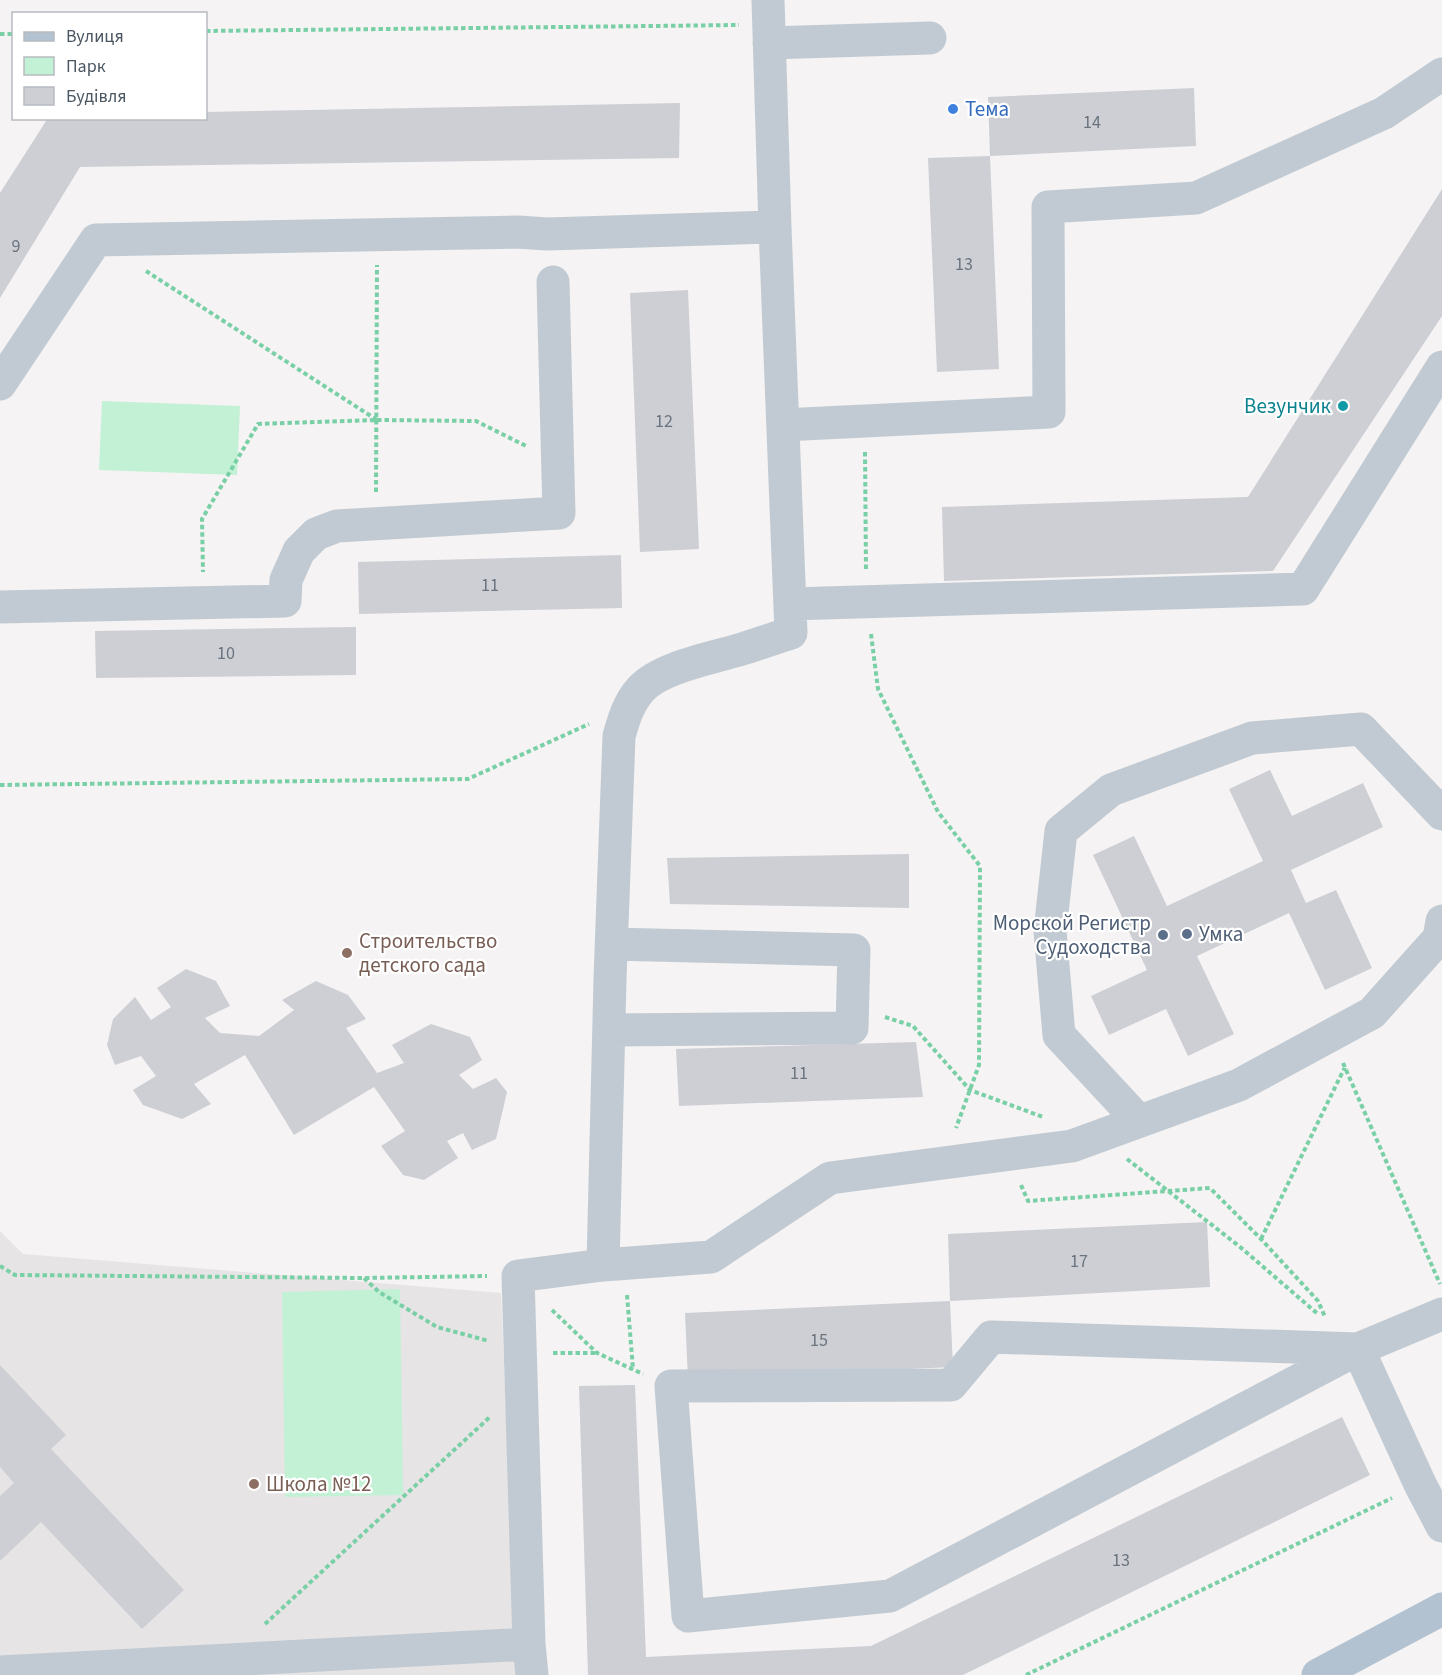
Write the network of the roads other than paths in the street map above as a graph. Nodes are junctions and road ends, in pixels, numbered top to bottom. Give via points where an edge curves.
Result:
1 (769, 22) edge
2 (930, 38) dead end
3 (1442, 74) edge
4 (775, 227) junction
5 (553, 282) dead end
6 (1442, 367) edge
7 (0, 384) edge
8 (783, 425) junction
9 (790, 604) junction
10 (0, 607) edge
11 (1442, 814) edge
12 (1442, 921) edge
13 (612, 944) junction
14 (609, 1030) junction
15 (1140, 1121) junction
16 (613, 1264) junction
17 (1442, 1314) edge
18 (1358, 1349) junction
19 (1442, 1526) edge
20 (1442, 1609) edge
21 (530, 1660) edge
22 (0, 1672) edge
23 (1318, 1675) edge

1 - 2 lane
1 - 4 lane
3 - 8 lane via 1384,113 1196,198 1048,207 1049,412
4 - 7 lane via 96,240
4 - 8 lane
5 - 10 lane via 559,513 338,526 316,534 299,551 286,580 285,601
6 - 9 lane via 1303,589
8 - 9 lane
9 - 13 lane via 791,633 665,673 641,688 628,706 619,736
11 - 15 lane via 1361,729 1252,738 1111,790 1061,831 1050,931 1059,1035
12 - 15 lane via 1440,938 1340,1047
13 - 14 lane
13 - 14 lane via 854,951 852,1028
14 - 16 lane
15 - 16 lane via 1072,1146 830,1178 711,1257
16 - 21 lane via 518,1276
17 - 18 lane
18 - 18 lane via 890,1596 688,1616 671,1386 951,1385 991,1337
18 - 19 lane
20 - 23 main road
21 - 22 lane via 225,1661

